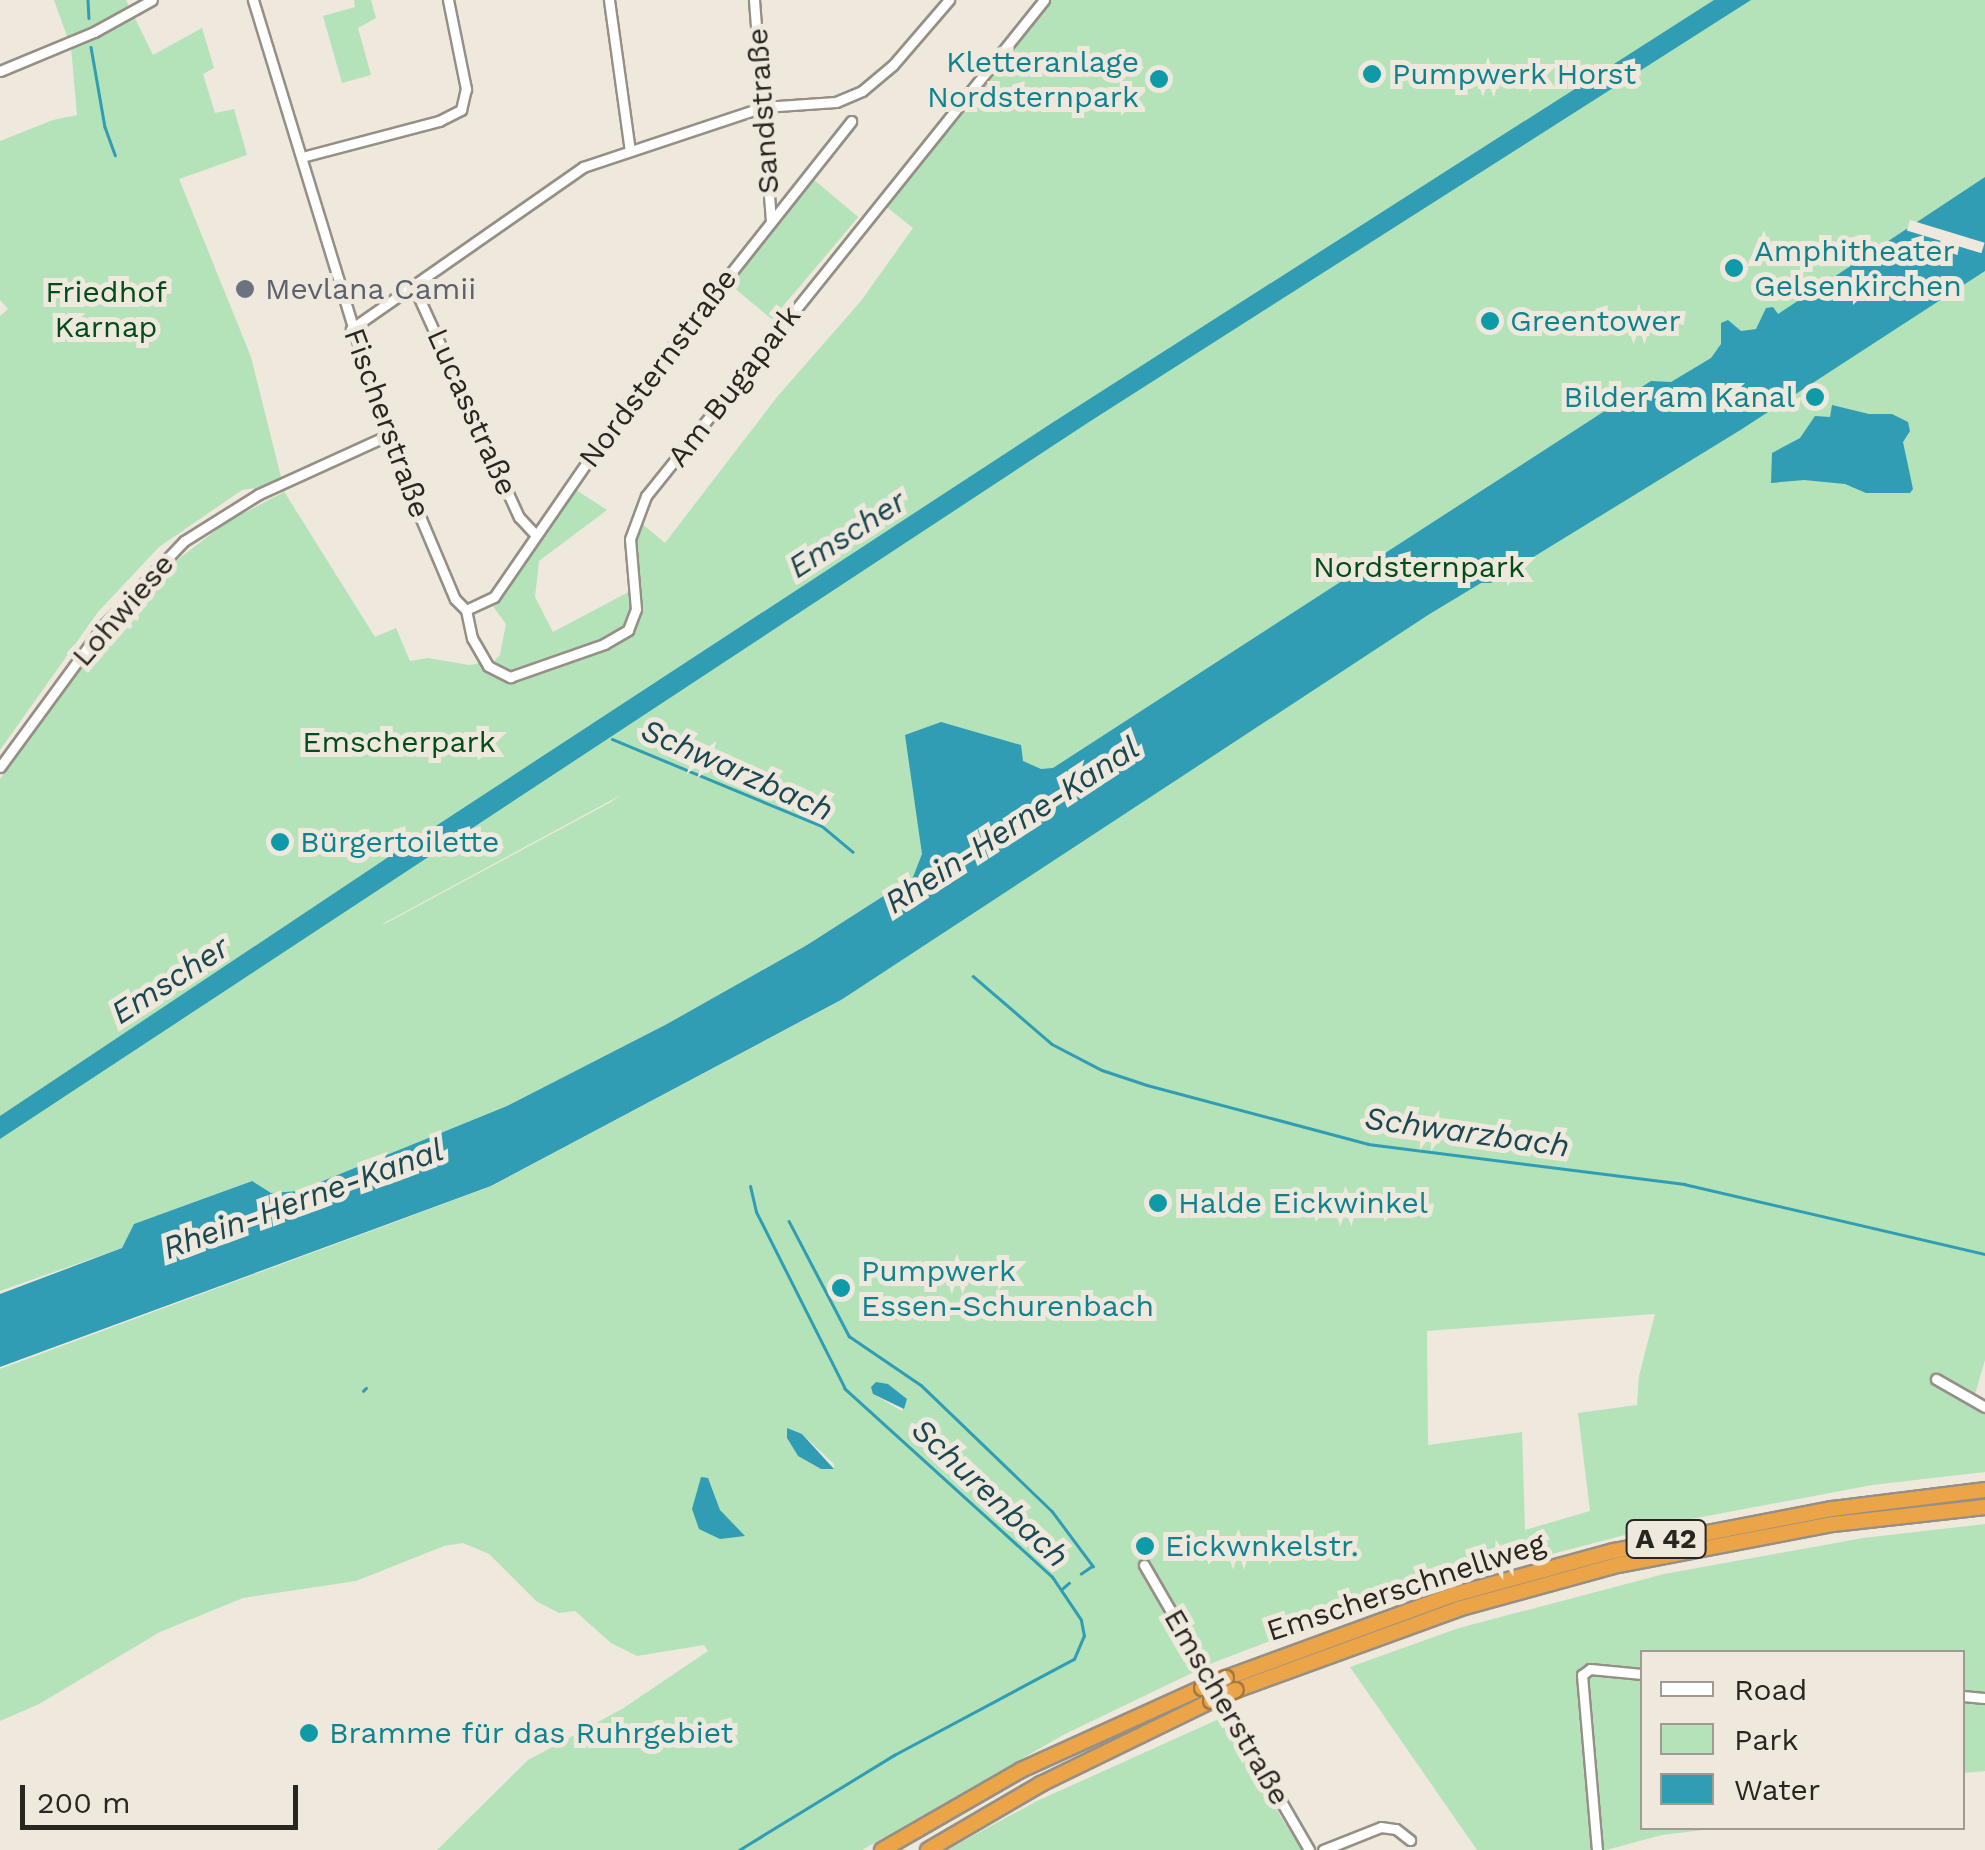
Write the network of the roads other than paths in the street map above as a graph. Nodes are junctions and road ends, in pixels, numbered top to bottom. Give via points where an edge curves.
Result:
1 (152, 0) edge
2 (253, 0) edge
3 (448, 0) edge
4 (609, 0) edge
5 (754, 0) edge
6 (950, 0) edge
7 (1044, 0) edge
8 (0, 71) edge
9 (763, 107) junction
10 (851, 122) dead end
11 (630, 151) junction
12 (302, 157) junction
13 (771, 222) junction
14 (414, 287) junction
15 (351, 329) junction
16 (386, 436) junction
17 (535, 534) junction
18 (466, 610) junction
19 (0, 768) edge
20 (1936, 1379) dead end
21 (1985, 1407) edge
22 (1985, 1490) edge
23 (1985, 1506) edge
24 (1144, 1565) dead end
25 (1361, 1634) junction
26 (1640, 1674) edge
27 (1206, 1694) junction
28 (1410, 1840) dead end
29 (882, 1850) edge
30 (928, 1850) edge
31 (1309, 1850) edge
32 (1323, 1850) edge
33 (1598, 1850) edge

1 - 8 street
2 - 12 street, Fischerstraße
3 - 12 street via 466,89 461,110 439,122
4 - 11 street
5 - 9 street, Sandstraße
6 - 9 street via 876,82 836,102
7 - 18 street, Am Bugapark via 646,496 630,538 636,609 628,630 510,677 488,666
9 - 11 street
9 - 13 street, Sandstraße
10 - 13 street, Nordsternstraße
11 - 14 street via 582,168
12 - 15 street, Fischerstraße
13 - 17 street, Nordsternstraße
14 - 15 street
14 - 17 street, Lucasstraße via 520,517
15 - 16 street, Fischerstraße
16 - 18 street, Fischerstraße via 455,599
16 - 19 street, Lohwiese via 259,494 169,554 104,625
17 - 18 street, Nordsternstraße via 494,597
20 - 21 street
22 - 25 highway, Emscherschnellweg / A 42 via 1680,1536 1484,1586
23 - 25 highway, Emscherschnellweg / A 42 via 1683,1551
24 - 31 street, Emscherstraße
25 - 27 highway, Emscherschnellweg / A 42, bridge
26 - 33 street via 1590,1669 1582,1676
27 - 29 highway, Emscherschnellweg / A 42 via 1021,1770
27 - 30 highway, Emscherschnellweg / A 42
28 - 32 street via 1381,1827

